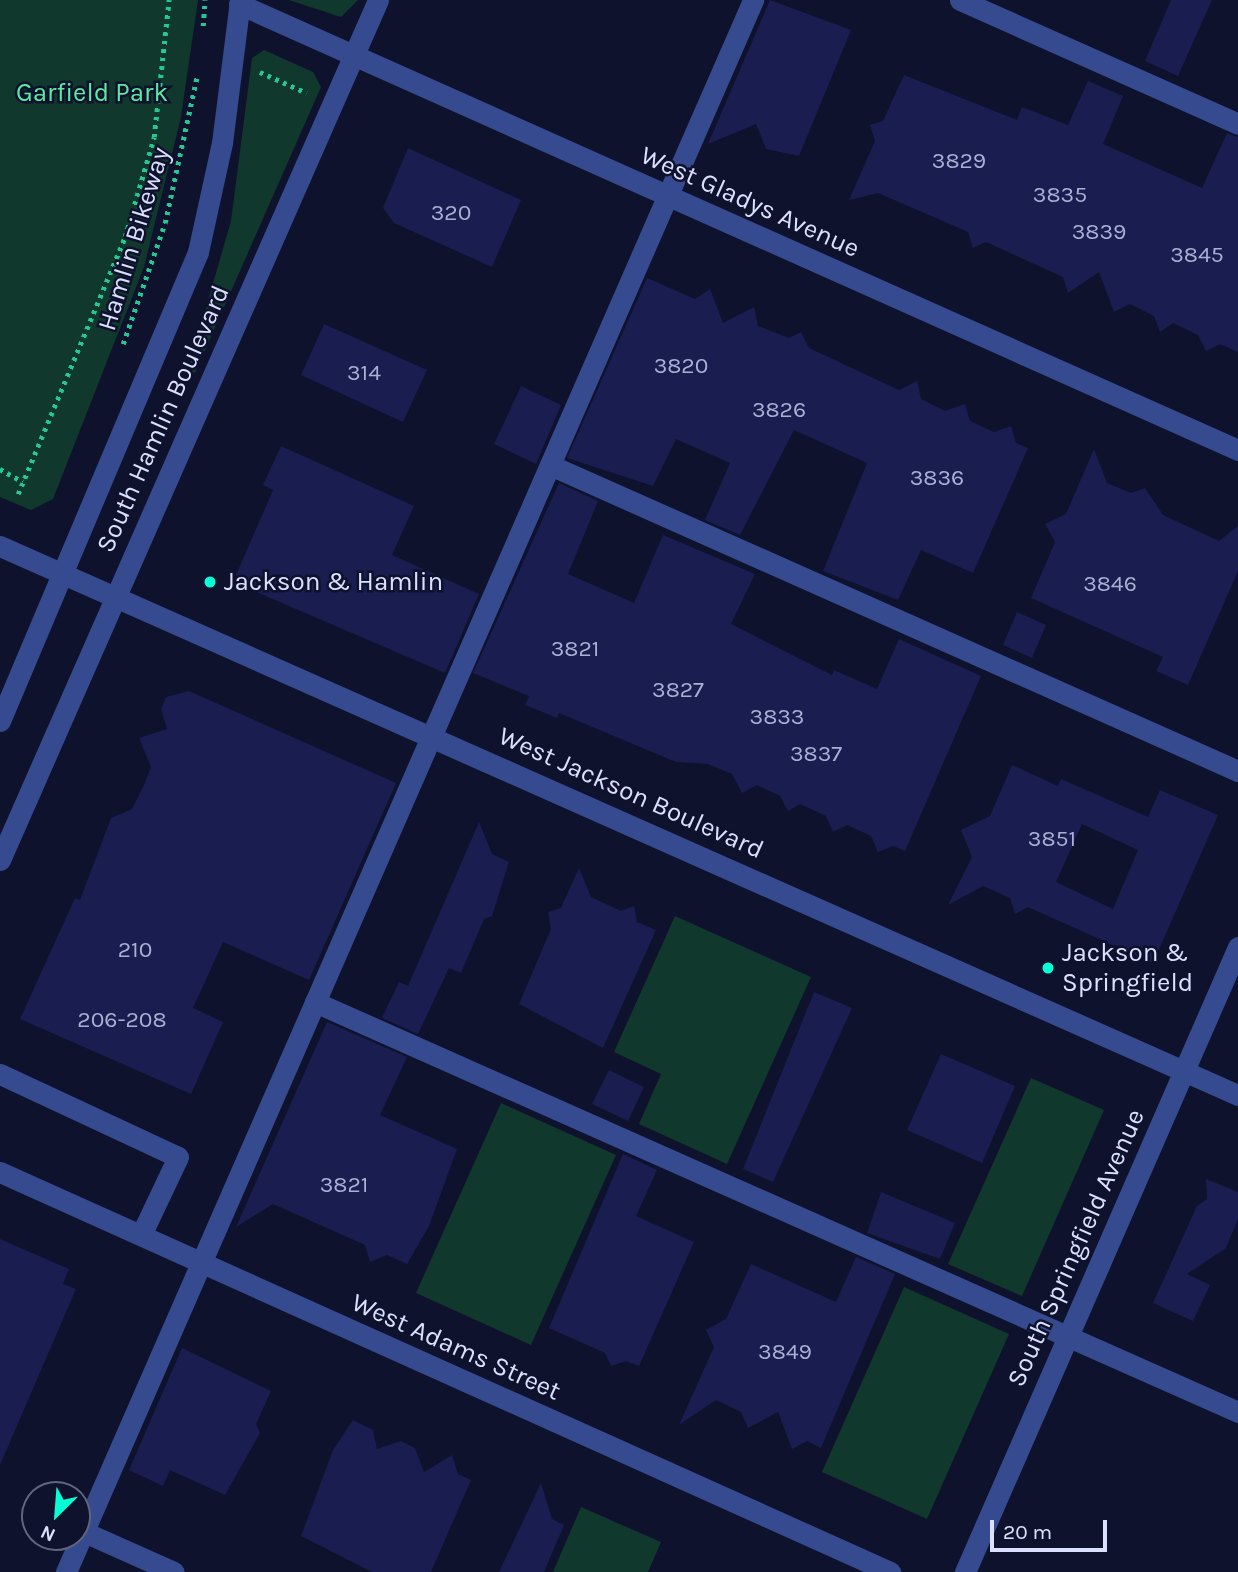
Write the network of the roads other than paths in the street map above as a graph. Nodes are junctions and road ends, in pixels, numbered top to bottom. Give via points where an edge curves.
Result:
1 (378, 0) edge
2 (753, 0) edge
3 (960, 0) edge
4 (239, 2) edge
5 (354, 56) junction
6 (1238, 124) edge
7 (668, 196) junction
8 (1238, 450) edge
9 (550, 465) junction
10 (0, 546) edge
11 (65, 575) junction
12 (116, 596) junction
13 (0, 721) edge
14 (432, 734) junction
15 (1238, 771) edge
16 (0, 860) edge
17 (1238, 947) edge
18 (315, 1002) junction
19 (1184, 1070) junction
20 (0, 1074) edge
21 (1238, 1095) edge
22 (0, 1172) edge
23 (141, 1235) junction
24 (202, 1263) junction
25 (1068, 1337) junction
26 (1238, 1412) edge
27 (91, 1514) edge
28 (91, 1536) edge
29 (75, 1551) edge
30 (66, 1572) edge
31 (174, 1572) edge
32 (890, 1572) edge
33 (965, 1572) edge

1 - 5 street, South Hamlin Boulevard
2 - 7 street
3 - 6 street
4 - 5 street, West Gladys Avenue
4 - 11 street, South Hamlin Boulevard via 222,142 198,252
5 - 7 street, West Gladys Avenue
5 - 12 street, South Hamlin Boulevard
7 - 8 street, West Gladys Avenue
7 - 9 street
9 - 14 street
9 - 15 street
10 - 11 street, West Jackson Boulevard
11 - 12 street, West Jackson Boulevard
11 - 13 street, South Hamlin Boulevard
12 - 14 street, West Jackson Boulevard
12 - 16 street, South Hamlin Boulevard
14 - 18 street
14 - 19 street, West Jackson Boulevard
17 - 19 street, South Springfield Avenue
18 - 24 street
18 - 25 street
19 - 21 street, West Jackson Boulevard
19 - 25 street, South Springfield Avenue
20 - 23 street via 178,1157
22 - 23 street, West Adams Street
23 - 24 street, West Adams Street
24 - 27 street
24 - 32 street, West Adams Street
25 - 26 street
25 - 33 street, South Springfield Avenue
28 - 31 street
29 - 30 street

